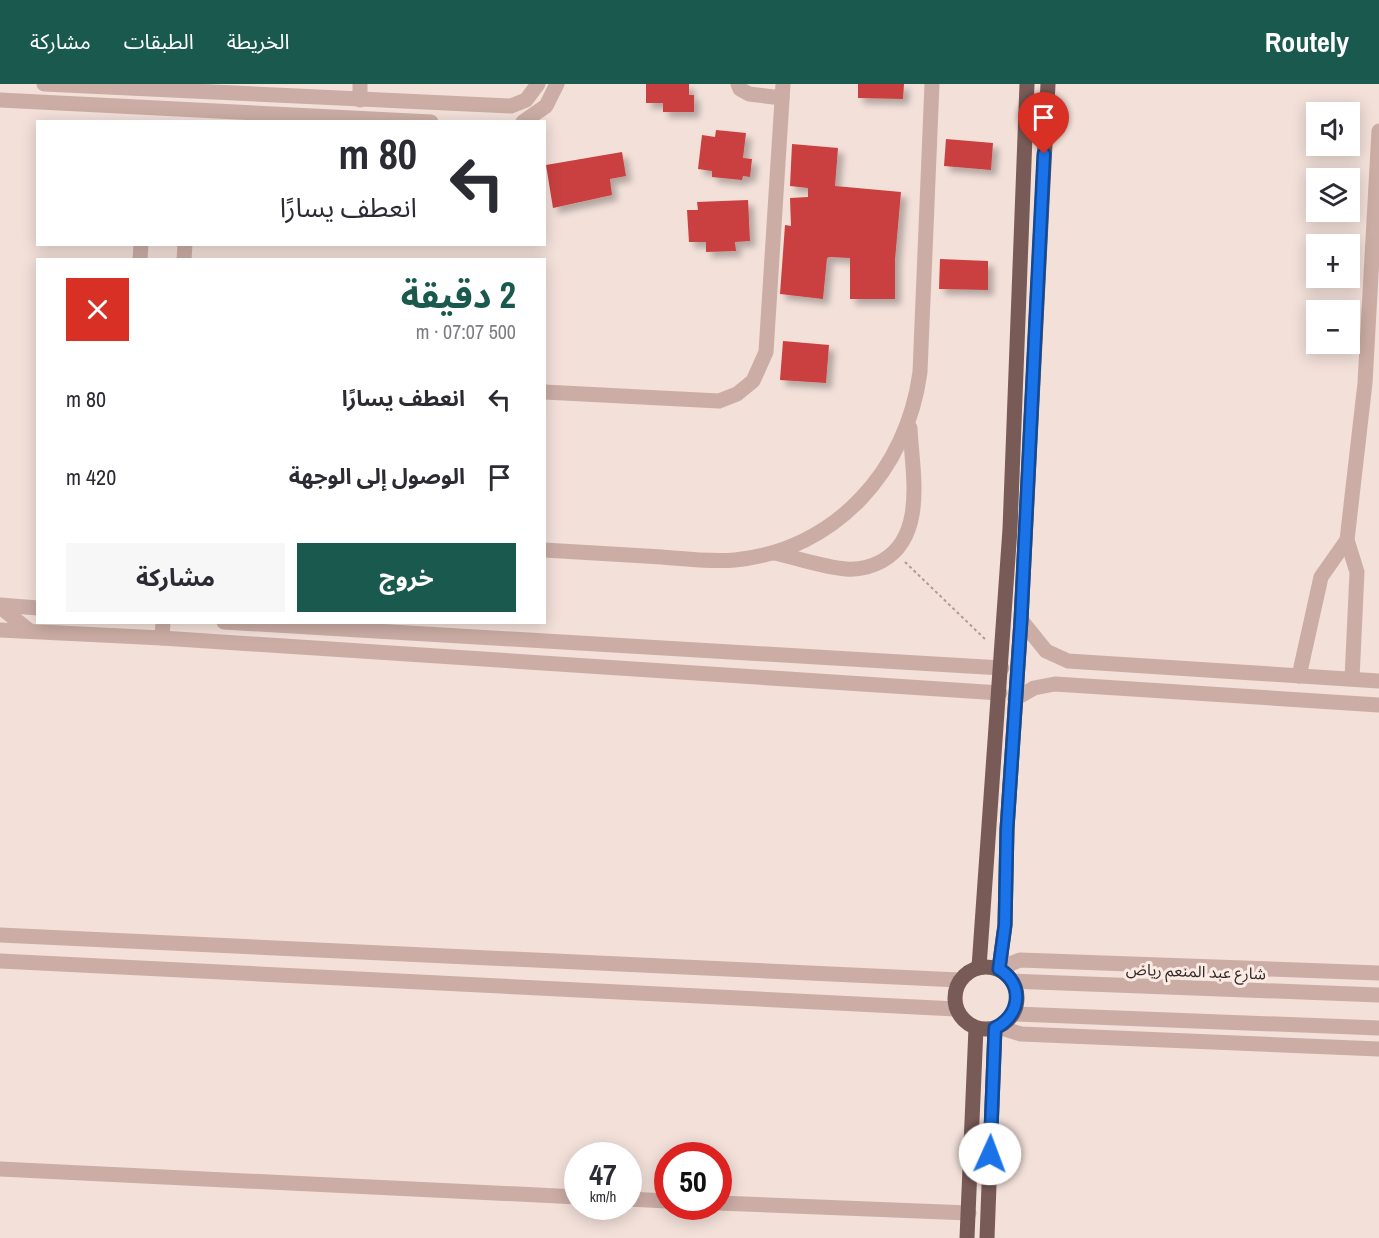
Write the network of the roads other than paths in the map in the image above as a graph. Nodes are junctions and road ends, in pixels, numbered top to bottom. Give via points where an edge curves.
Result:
1 (44, 84) edge
2 (360, 84) edge
3 (538, 84) edge
4 (557, 84) edge
5 (738, 84) edge
6 (932, 84) edge
7 (1027, 84) edge
8 (1048, 84) edge
9 (783, 91) edge
10 (194, 92) junction
11 (0, 100) edge
12 (360, 100) junction
13 (193, 116) edge
14 (352, 120) edge
15 (526, 120) edge
16 (1379, 131) edge
17 (546, 392) edge
18 (909, 420) junction
19 (1018, 529) junction
20 (1347, 540) junction
21 (546, 549) edge
22 (774, 553) junction
23 (0, 606) edge
24 (36, 608) edge
25 (1021, 620) junction
26 (263, 624) edge
27 (0, 630) edge
28 (163, 630) edge
29 (30, 631) junction
30 (1068, 661) junction
31 (1002, 662) junction
32 (1299, 676) junction
33 (1352, 680) junction
34 (1379, 681) edge
35 (1066, 685) junction
36 (1000, 693) junction
37 (1015, 699) junction
38 (1379, 705) edge
39 (987, 827) junction
40 (1007, 829) junction
41 (0, 934) edge
42 (231, 946) junction
43 (0, 961) edge
44 (979, 967) junction
45 (231, 972) junction
46 (1379, 973) edge
47 (842, 974) junction
48 (1005, 974) junction
49 (959, 980) junction
50 (1379, 995) edge
51 (839, 1002) junction
52 (956, 1009) junction
53 (1013, 1014) junction
54 (996, 1027) junction
55 (976, 1028) junction
56 (1379, 1028) edge
57 (1379, 1049) edge
58 (0, 1169) edge
59 (564, 1196) edge
60 (732, 1204) edge
61 (969, 1212) junction
62 (967, 1238) edge
63 (987, 1238) edge

1 - 10 street
2 - 12 street
3 - 12 street via 526,100 511,106
4 - 15 street via 546,106
5 - 9 street via 749,94
6 - 18 street via 920,372 917,399
7 - 19 main road
8 - 19 main road
9 - 17 street via 766,352 753,381 728,398 709,402
10 - 12 street
10 - 13 street
11 - 13 street
13 - 14 street
16 - 20 street via 1365,383
18 - 22 street via 888,467 862,500 821,531
18 - 22 street via 912,517 895,552 877,564 857,569
19 - 25 main road
19 - 31 main road
20 - 32 street via 1321,577
20 - 33 street via 1357,572
21 - 22 street via 709,560
23 - 24 street
23 - 29 street
25 - 30 street via 1046,651
25 - 37 main road
26 - 31 street
27 - 29 street
28 - 29 street
28 - 36 street
30 - 32 street
30 - 35 street
31 - 36 main road
32 - 33 street
33 - 34 street
35 - 37 street via 1034,687
35 - 38 street
36 - 39 main road
37 - 40 main road
39 - 40 main road
39 - 44 main road
40 - 48 main road
41 - 42 street
42 - 45 street
42 - 47 street
43 - 45 street
44 - 48 main road
44 - 49 main road
45 - 51 street
46 - 48 street via 1020,960 1011,964
47 - 49 street
47 - 51 street
48 - 50 street, شارع عبد المنعم رياض
48 - 53 main road via 1017,998
49 - 52 main road via 954,994
51 - 52 street
52 - 55 main road
53 - 54 main road
53 - 56 street
54 - 55 main road
54 - 57 street via 1022,1034
54 - 63 main road
55 - 61 main road
58 - 59 street
60 - 61 street
61 - 62 main road

